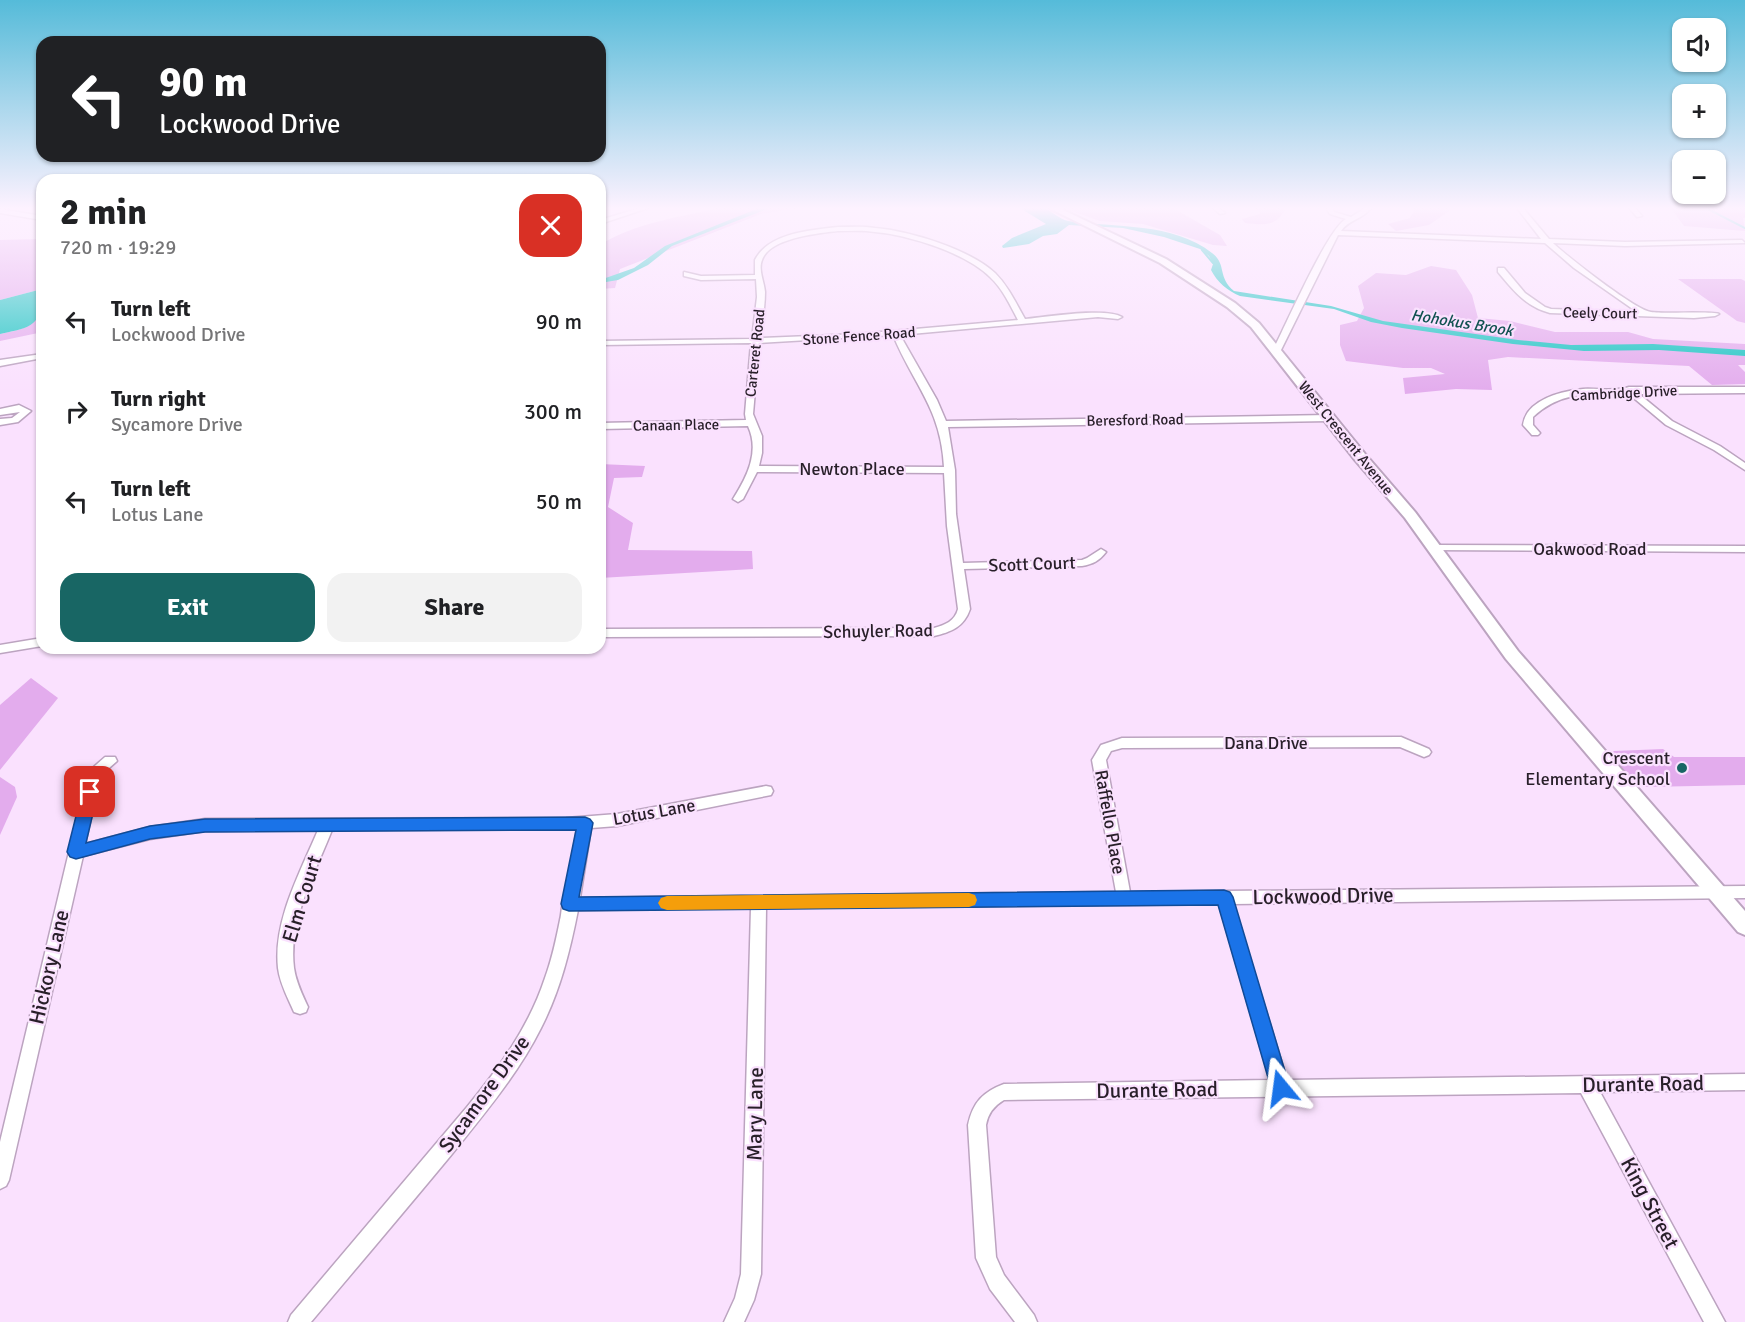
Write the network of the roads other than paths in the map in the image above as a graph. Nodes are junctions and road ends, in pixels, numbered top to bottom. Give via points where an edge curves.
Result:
1 (759, 270) edge
2 (987, 270) edge
3 (1176, 270) edge
4 (1315, 270) edge
5 (1501, 270) dead end
6 (1581, 270) edge
7 (687, 274) dead end
8 (760, 277) junction
9 (1645, 314) junction
10 (1715, 314) dead end
11 (1118, 317) dead end
12 (1023, 322) junction
13 (896, 334) junction
14 (756, 341) junction
15 (606, 343) edge
16 (1277, 350) junction
17 (36, 357) edge
18 (0, 363) edge
19 (1629, 390) junction
20 (1745, 390) edge
21 (0, 412) edge
22 (1329, 418) junction
23 (0, 422) edge
24 (752, 423) junction
25 (942, 424) junction
26 (606, 426) edge
27 (1535, 433) dead end
28 (1745, 467) edge
29 (754, 469) junction
30 (950, 470) junction
31 (738, 499) dead end
32 (1436, 549) junction
33 (1745, 549) edge
34 (1101, 552) dead end
35 (958, 566) junction
36 (606, 633) edge
37 (36, 643) edge
38 (0, 649) edge
39 (1106, 748) joint
40 (1424, 752) dead end
41 (110, 761) dead end
42 (766, 791) dead end
43 (585, 823) junction
44 (327, 825) junction
45 (76, 852) junction
46 (1716, 892) junction
47 (1745, 892) edge
48 (1224, 897) junction
49 (1124, 898) junction
50 (759, 902) junction
51 (569, 904) junction
52 (1745, 926) edge
53 (300, 1007) dead end
54 (1745, 1082) edge
55 (1586, 1084) junction
56 (1281, 1088) junction
57 (0, 1180) edge
58 (298, 1322) edge
59 (734, 1322) edge
60 (1027, 1322) edge
61 (1715, 1322) edge

1 - 8 street, Carteret Road
2 - 12 street, Carteret Road via 999,281
3 - 16 main road, West Crescent Avenue via 1231,305
4 - 16 street
5 - 9 street, Ceely Court via 1526,299 1544,309
6 - 9 street
7 - 8 street via 701,278
8 - 14 street, Carteret Road
9 - 10 street, Ceely Court
11 - 12 street, Stone Fence Road via 1098,315
12 - 13 street, Stone Fence Road
13 - 14 street, Stone Fence Road
13 - 25 street, Schuyler Road
14 - 15 street, Stone Fence Road
14 - 24 street, Carteret Road via 748,414
16 - 22 main road, West Crescent Avenue
17 - 18 street
19 - 20 street, Cambridge Drive
19 - 27 street, Cambridge Drive via 1581,392 1543,403 1529,416 1528,425
19 - 28 street via 1669,423
21 - 23 street via 19,408 27,411 20,418
22 - 25 street, Beresford Road
22 - 32 main road, West Crescent Avenue
24 - 26 street, Canaan Place
24 - 29 street, Carteret Road via 757,438
25 - 30 street, Schuyler Road
29 - 30 street, Newton Place
29 - 31 street, Carteret Road
30 - 35 street, Schuyler Road
32 - 33 street, Oakwood Road
32 - 46 main road, West Crescent Avenue via 1512,655
34 - 35 street, Scott Court via 1091,561 1070,564
35 - 36 street, Schuyler Road via 963,615 943,630
37 - 38 street
39 - 40 street, Dana Drive via 1122,743 1401,742
39 - 49 street, Raffello Place via 1099,760
41 - 45 street, Hickory Lane via 95,772
42 - 43 street, Lotus Lane
43 - 44 street, Lotus Lane
43 - 51 street, Sycamore Drive
44 - 45 street, Lotus Lane via 180,827
44 - 53 street, Elm Court via 290,922 286,944 290,987
45 - 57 street, Hickory Lane
46 - 47 street, Lockwood Drive
46 - 48 street, Lockwood Drive
46 - 52 main road, West Crescent Avenue
48 - 49 street, Lockwood Drive
48 - 56 street
49 - 50 street, Lockwood Drive
50 - 51 street, Lockwood Drive
50 - 59 street, Mary Lane via 751,1274
51 - 58 street, Sycamore Drive via 545,1001 514,1060 404,1199
54 - 55 street, Durante Road
55 - 56 street, Durante Road
55 - 61 street, King Street
56 - 60 street, Durante Road via 1004,1092 993,1096 985,1104 977,1125 986,1258 997,1282

